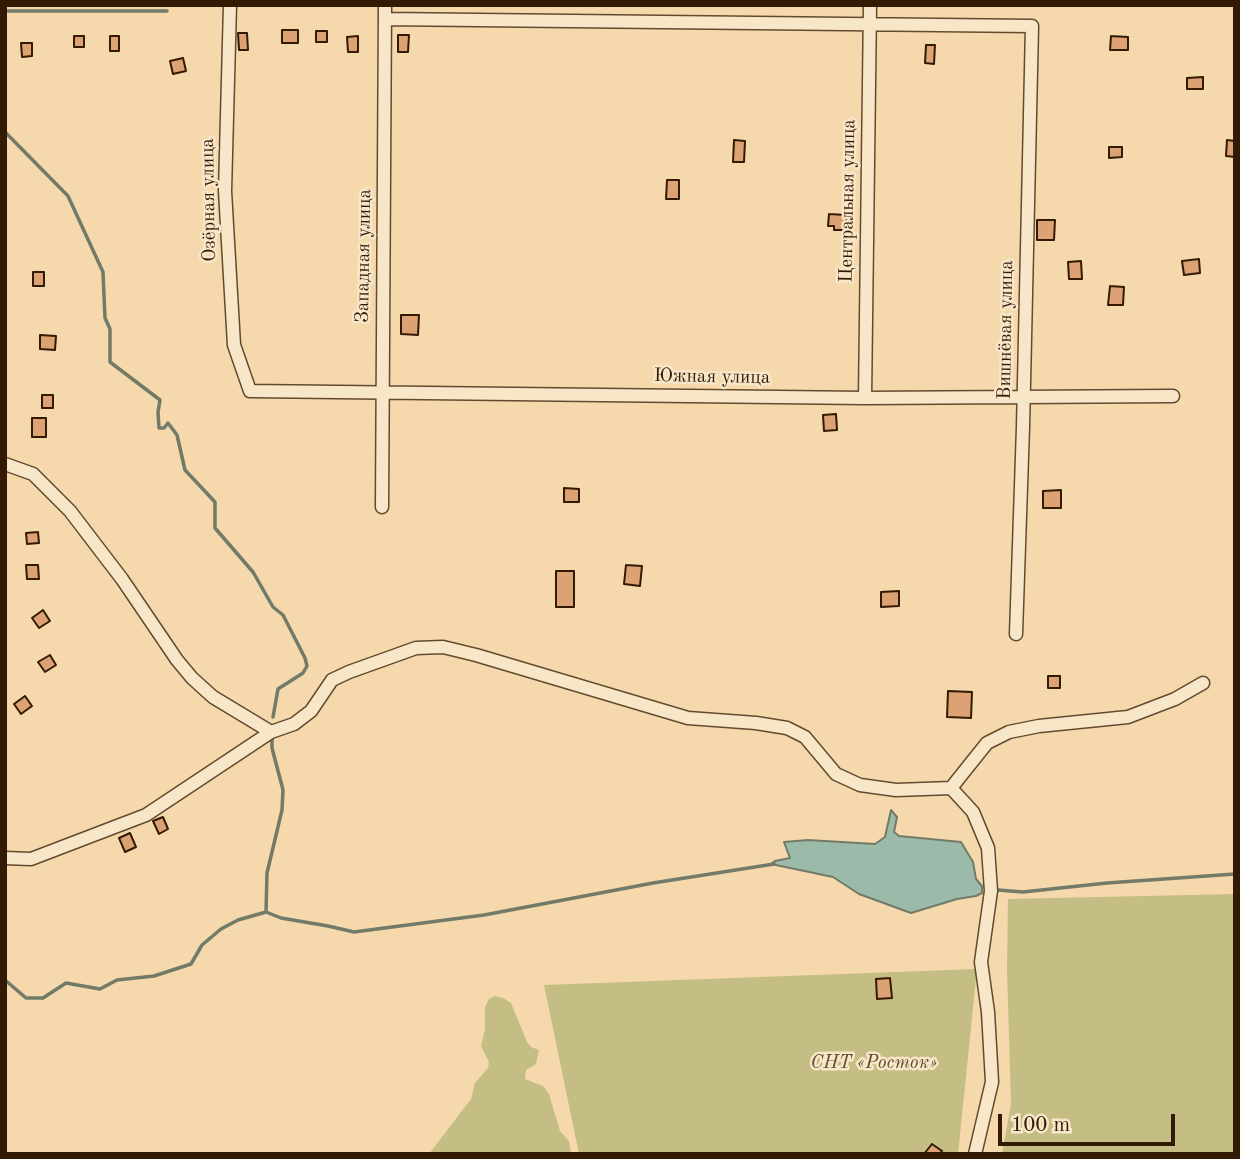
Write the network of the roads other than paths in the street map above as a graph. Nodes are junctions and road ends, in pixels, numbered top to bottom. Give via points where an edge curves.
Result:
1 (230, 5) edge
2 (385, 5) edge
3 (870, 5) edge
4 (385, 19) junction
5 (869, 24) junction
6 (250, 391) joint
7 (383, 392) junction
8 (1173, 396) dead end
9 (1024, 397) junction
10 (865, 398) junction
11 (5, 464) edge
12 (382, 507) dead end
13 (1016, 634) dead end
14 (1203, 683) dead end
15 (271, 732) junction
16 (951, 788) junction
17 (5, 858) edge
18 (975, 1154) edge

1 - 6 street, Озёрная улица via 225,191 234,345
2 - 4 street, Западная улица
3 - 5 street, Центральная улица
4 - 5 street
4 - 7 street, Западная улица
5 - 9 street, Вишнёвая улица via 1032,26
5 - 10 street, Центральная улица
6 - 7 street, Южная улица
7 - 10 street, Южная улица
7 - 12 street, Западная улица
8 - 9 street, Южная улица
9 - 10 street, Южная улица
9 - 13 street, Вишнёвая улица
11 - 15 street via 33,474 69,511 192,678 213,697
14 - 16 street via 1128,717 1009,732 987,743
15 - 16 street via 311,711 332,680 416,649 443,647 688,718 787,728 805,737 836,774 860,785
15 - 17 street via 146,815 31,859
16 - 18 street via 973,812 988,848 990,891 981,962 992,1082

